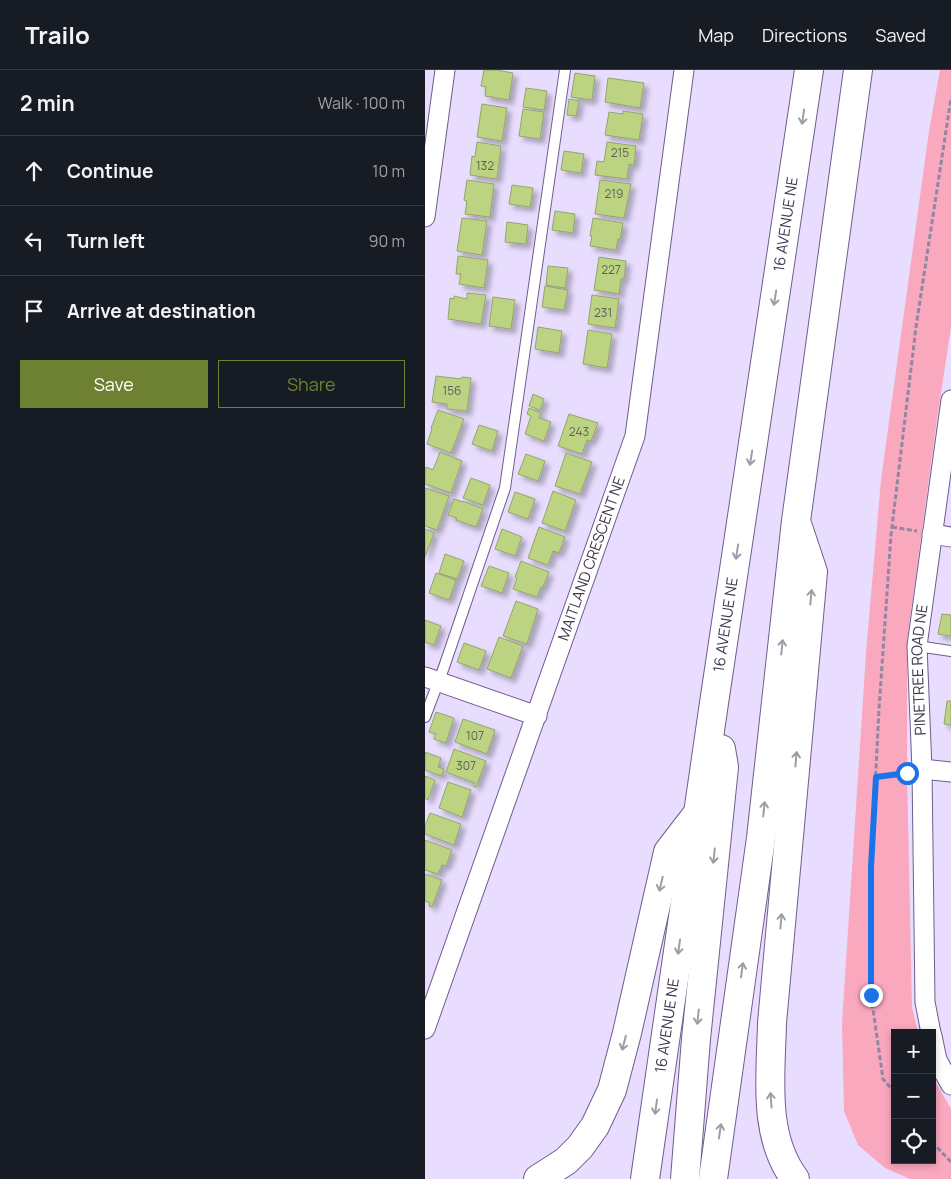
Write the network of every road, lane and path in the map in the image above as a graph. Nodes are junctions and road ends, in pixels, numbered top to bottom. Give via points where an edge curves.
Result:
1 (445, 70) edge
2 (565, 70) edge
3 (683, 70) edge
4 (809, 70) edge
5 (858, 70) edge
6 (951, 98) edge
7 (425, 216) edge
8 (951, 400) edge
9 (950, 419) edge
10 (796, 520) junction
11 (892, 527) junction
12 (932, 534) junction
13 (951, 537) edge
14 (917, 646) junction
15 (951, 651) edge
16 (432, 680) edge
17 (714, 703) junction
18 (537, 716) junction
19 (425, 717) edge
20 (922, 769) junction
21 (951, 772) edge
22 (876, 777) junction
23 (699, 812) junction
24 (425, 1029) edge
25 (931, 1029) edge
26 (936, 1055) edge
27 (951, 1085) edge
28 (891, 1089) edge
29 (936, 1146) edge
30 (951, 1162) edge
31 (538, 1179) edge
32 (645, 1179) edge
33 (685, 1179) edge
34 (713, 1179) edge
35 (795, 1179) edge

1 - 7 street
2 - 16 lane via 505,488
3 - 18 street, MAITLAND CRESCENT NE via 635,436
4 -> 17 highway, 16 AVENUE NE
5 - 10 highway
6 - 11 path via 916,328
8 - 9 street, PINETREE ROAD NE
9 - 12 street, PINETREE ROAD NE
34 -> 10 highway via 761,838
35 -> 10 highway via 779,1150 771,1092 772,1023 813,572
11 - 12 path
11 - 22 path
12 - 13 street
12 - 14 street, PINETREE ROAD NE
14 - 15 lane
14 - 20 street, PINETREE ROAD NE
16 - 18 street
16 - 19 lane
17 - 23 highway, 16 AVENUE NE
17 -> 33 highway via 724,767
18 - 24 street, MAITLAND CRESCENT NE
20 - 21 street
20 - 22 path
20 - 25 street, PINETREE ROAD NE via 925,1002
22 - 28 path via 871,867 871,995 883,1079
23 -> 31 highway via 668,852 612,1090 595,1126 580,1147 566,1162
23 -> 32 highway, 16 AVENUE NE
26 - 27 street, PINETREE ROAD NE
29 - 30 path

